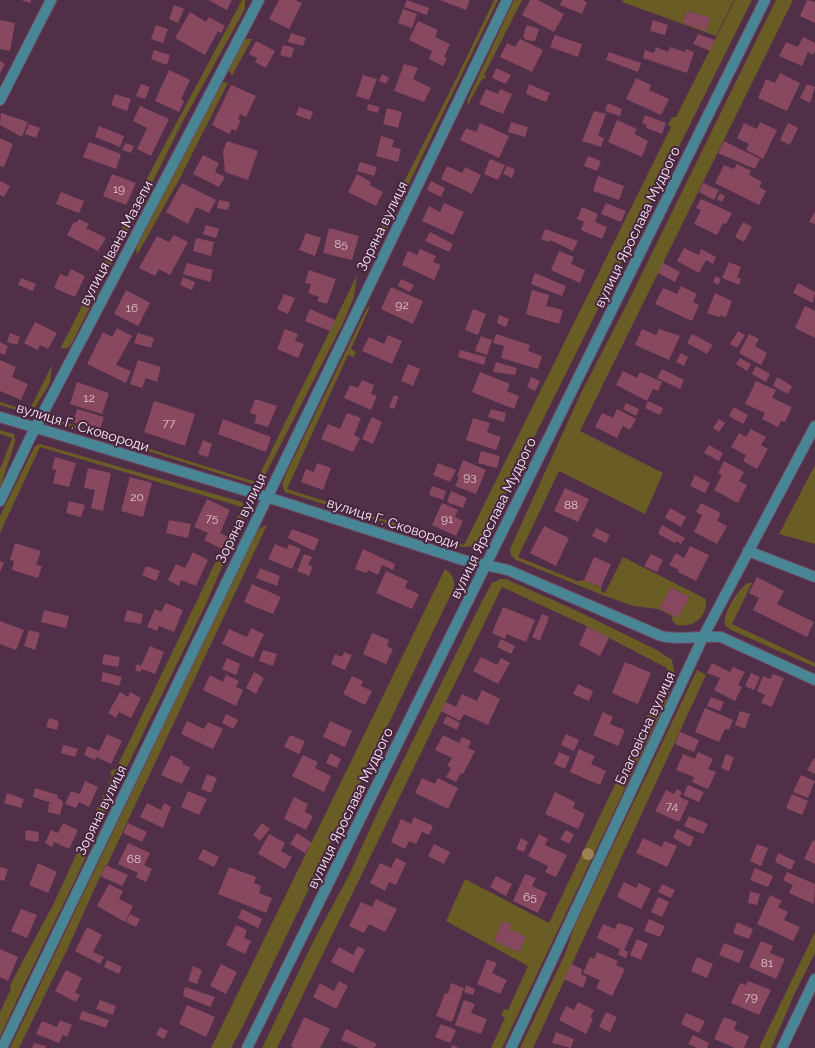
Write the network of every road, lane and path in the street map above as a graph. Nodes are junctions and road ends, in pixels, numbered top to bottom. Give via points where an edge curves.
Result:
1 (51, 0) edge
2 (259, 0) edge
3 (507, 0) edge
4 (764, 0) edge
5 (0, 100) edge
6 (0, 417) edge
7 (815, 426) edge
8 (36, 427) junction
9 (267, 497) junction
10 (0, 501) edge
11 (748, 552) junction
12 (485, 565) junction
13 (815, 577) edge
14 (704, 635) junction
15 (815, 680) edge
16 (815, 978) edge
17 (2, 1048) edge
18 (247, 1048) edge
19 (511, 1048) edge
20 (782, 1048) edge

1 - 5 street
2 - 8 street, вулиця Івана Мазепи
3 - 9 street, Зоряна вулиця
4 - 12 street, вулиця Ярослава Мудрого
6 - 8 street, вулиця Г. Сковороди
7 - 11 street, Благовісна вулиця
8 - 9 street, вулиця Г. Сковороди
8 - 10 street, вулиця Івана Мазепи
9 - 12 street, вулиця Г. Сковороди
9 - 17 street, Зоряна вулиця
11 - 13 street
11 - 14 street, Благовісна вулиця
12 - 14 street, вулиця Г. Сковороди via 508,570 661,636 673,639
12 - 18 street, вулиця Ярослава Мудрого
14 - 15 street, вулиця Г. Сковороди via 720,637
14 - 19 street, Благовісна вулиця
16 - 20 street

